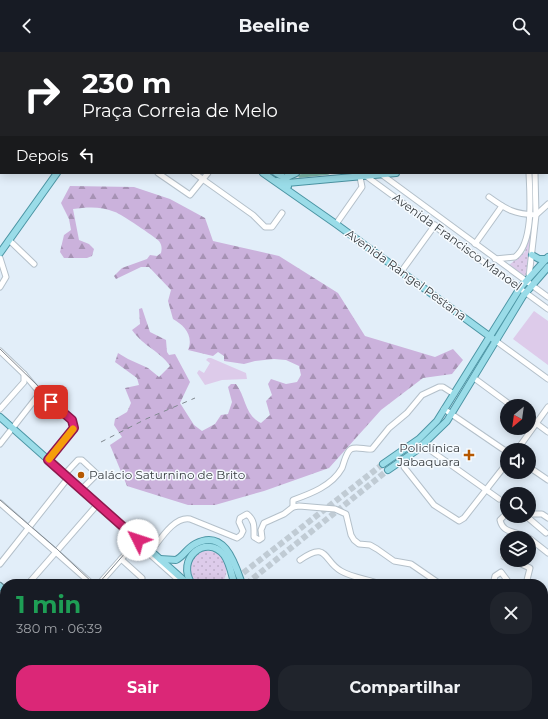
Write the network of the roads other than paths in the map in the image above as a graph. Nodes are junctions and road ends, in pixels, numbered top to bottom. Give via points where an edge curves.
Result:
1 (56, 174) edge
2 (159, 174) edge
3 (195, 174) edge
4 (207, 174) edge
5 (264, 174) edge
6 (280, 174) edge
7 (381, 174) edge
8 (529, 174) edge
9 (535, 174) edge
10 (361, 175) edge
11 (290, 177) edge
12 (272, 179) junction
13 (203, 180) junction
14 (293, 193) junction
15 (489, 197) dead end
16 (536, 198) junction
17 (547, 205) edge
18 (502, 206) junction
19 (282, 213) dead end
20 (529, 215) junction
21 (536, 215) junction
22 (336, 224) junction
23 (435, 225) junction
24 (9, 240) junction
25 (475, 244) junction
26 (0, 253) edge
27 (532, 255) junction
28 (0, 258) edge
29 (547, 258) edge
30 (493, 261) junction
31 (34, 264) dead end
32 (548, 267) edge
33 (401, 272) junction
34 (520, 277) joint
35 (528, 281) junction
36 (0, 287) edge
37 (523, 292) junction
38 (548, 297) edge
39 (548, 309) edge
40 (489, 337) junction
41 (496, 341) junction
42 (0, 351) edge
43 (24, 374) junction
44 (474, 378) junction
45 (548, 379) edge
46 (30, 381) junction
47 (24, 382) junction
48 (40, 393) junction
49 (454, 394) junction
50 (502, 399) edge
51 (548, 407) edge
52 (444, 409) junction
53 (0, 410) edge
54 (452, 414) junction
55 (0, 417) edge
56 (536, 423) joint
57 (12, 429) junction
58 (548, 432) edge
59 (0, 444) edge
60 (423, 445) junction
61 (500, 447) edge
62 (48, 460) junction
63 (404, 460) junction
64 (383, 464) tunnel mouth
65 (388, 470) tunnel mouth
66 (500, 472) edge
67 (536, 472) edge
68 (66, 477) junction
69 (548, 480) edge
70 (81, 490) junction
71 (486, 491) junction
72 (499, 499) dead end
73 (0, 503) edge
74 (97, 505) junction
75 (293, 507) junction
76 (536, 514) edge
77 (548, 518) edge
78 (501, 523) edge
79 (534, 523) edge
80 (29, 527) junction
81 (509, 531) edge
82 (546, 533) dead end
83 (137, 541) junction
84 (536, 544) edge
85 (56, 551) junction
86 (151, 551) junction
87 (548, 553) edge
88 (121, 559) junction
89 (160, 559) junction
90 (300, 560) dead end
91 (0, 564) edge
92 (528, 567) edge
93 (142, 578) dead end
94 (32, 579) edge
95 (87, 579) edge
96 (103, 579) edge
97 (178, 579) edge
98 (182, 579) edge
99 (189, 579) edge
100 (236, 579) edge
101 (236, 579) edge
102 (366, 579) edge
103 (433, 579) edge
104 (495, 579) edge
105 (506, 579) edge
106 (527, 579) edge

1 - 24 main road
2 - 13 street via 190,195
3 - 13 street
4 - 13 street
5 - 12 main road, Avenida Rangel Pestana
6 - 11 main road
7 - 10 main road
7 - 25 street, Avenida Francisco Manoel
8 - 20 street
9 - 16 street
10 - 11 main road
10 - 22 street via 362,186
10 - 23 street, Avenida Francisco Manoel
11 - 12 main road
11 - 14 main road
12 - 14 main road, Avenida Rangel Pestana
13 - 19 street via 253,215 265,227 272,227
14 - 22 main road, Avenida Rangel Pestana
15 - 18 street
16 - 17 street via 540,205
16 - 21 street
17 - 21 street
18 - 20 street via 514,213
18 - 25 street
20 - 21 street
20 - 30 street via 523,249 515,257
21 - 27 street
22 - 33 main road, Avenida Rangel Pestana
23 - 30 street, Avenida Francisco Manoel
23 - 33 street
24 - 26 main road
24 - 31 street
25 - 30 street, Avenida Francisco Manoel
27 - 29 main road via 539,259
27 - 35 street
28 - 36 street via 6,277
29 - 35 main road
30 - 34 street, Avenida Francisco Manoel
30 - 37 street, Avenida Francisco Manoel
32 - 35 main road
33 - 40 main road, Avenida Rangel Pestana
34 - 35 main road
35 - 37 main road
35 - 38 street, Avenida Francisco Manoel
37 - 39 street, Avenida Francisco Manoel
37 - 40 main road
37 - 41 main road
40 - 41 main road, Avenida Rangel Pestana
40 - 49 main road
41 - 44 main road
41 - 45 street, Avenida Rangel Pestana
42 - 43 street
43 - 46 street
43 - 47 street
44 - 50 street
44 - 54 main road
46 - 47 street
46 - 48 street
47 - 53 street
48 - 57 street
48 - 62 street via 72,420 74,425
49 - 52 main road
49 - 75 street via 443,387 438,387 422,395 372,449 349,450 339,473 315,491 293,500
51 - 56 street
52 - 54 street
52 - 64 main road via 419,439
54 - 60 main road
54 - 61 street
55 - 57 main road
56 - 58 street
57 - 59 street
57 - 62 main road
60 - 63 main road
60 - 71 street
62 - 68 main road
63 - 65 main road
63 - 71 street via 404,467 434,505 459,521
66 - 71 street
67 - 69 street
68 - 70 main road
68 - 70 street via 78,460 82,460 97,474
68 - 80 street
70 - 74 main road
71 - 72 street
73 - 80 street
74 - 83 main road
74 - 85 street
75 - 86 street via 264,523 259,540 254,537 252,519 247,514 239,519 243,531 237,538 188,518 177,521
75 - 103 street via 329,508 342,512 347,516 354,540 360,544 370,545 394,562 411,564
76 - 77 street
78 - 81 street via 504,530
79 - 82 street
80 - 85 street
80 - 91 street
83 - 86 main road
83 - 88 street
83 - 97 street
84 - 87 street
85 - 94 street
85 - 95 street
86 - 89 main road
88 - 93 street
88 - 96 street
89 - 98 main road
89 - 100 main road via 176,560 194,544 211,541 228,551
90 - 102 street via 312,552 320,552 329,557 340,570
92 - 106 street via 530,568
99 - 101 main road via 187,562 194,552 204,547 222,553
104 - 105 street via 501,572

